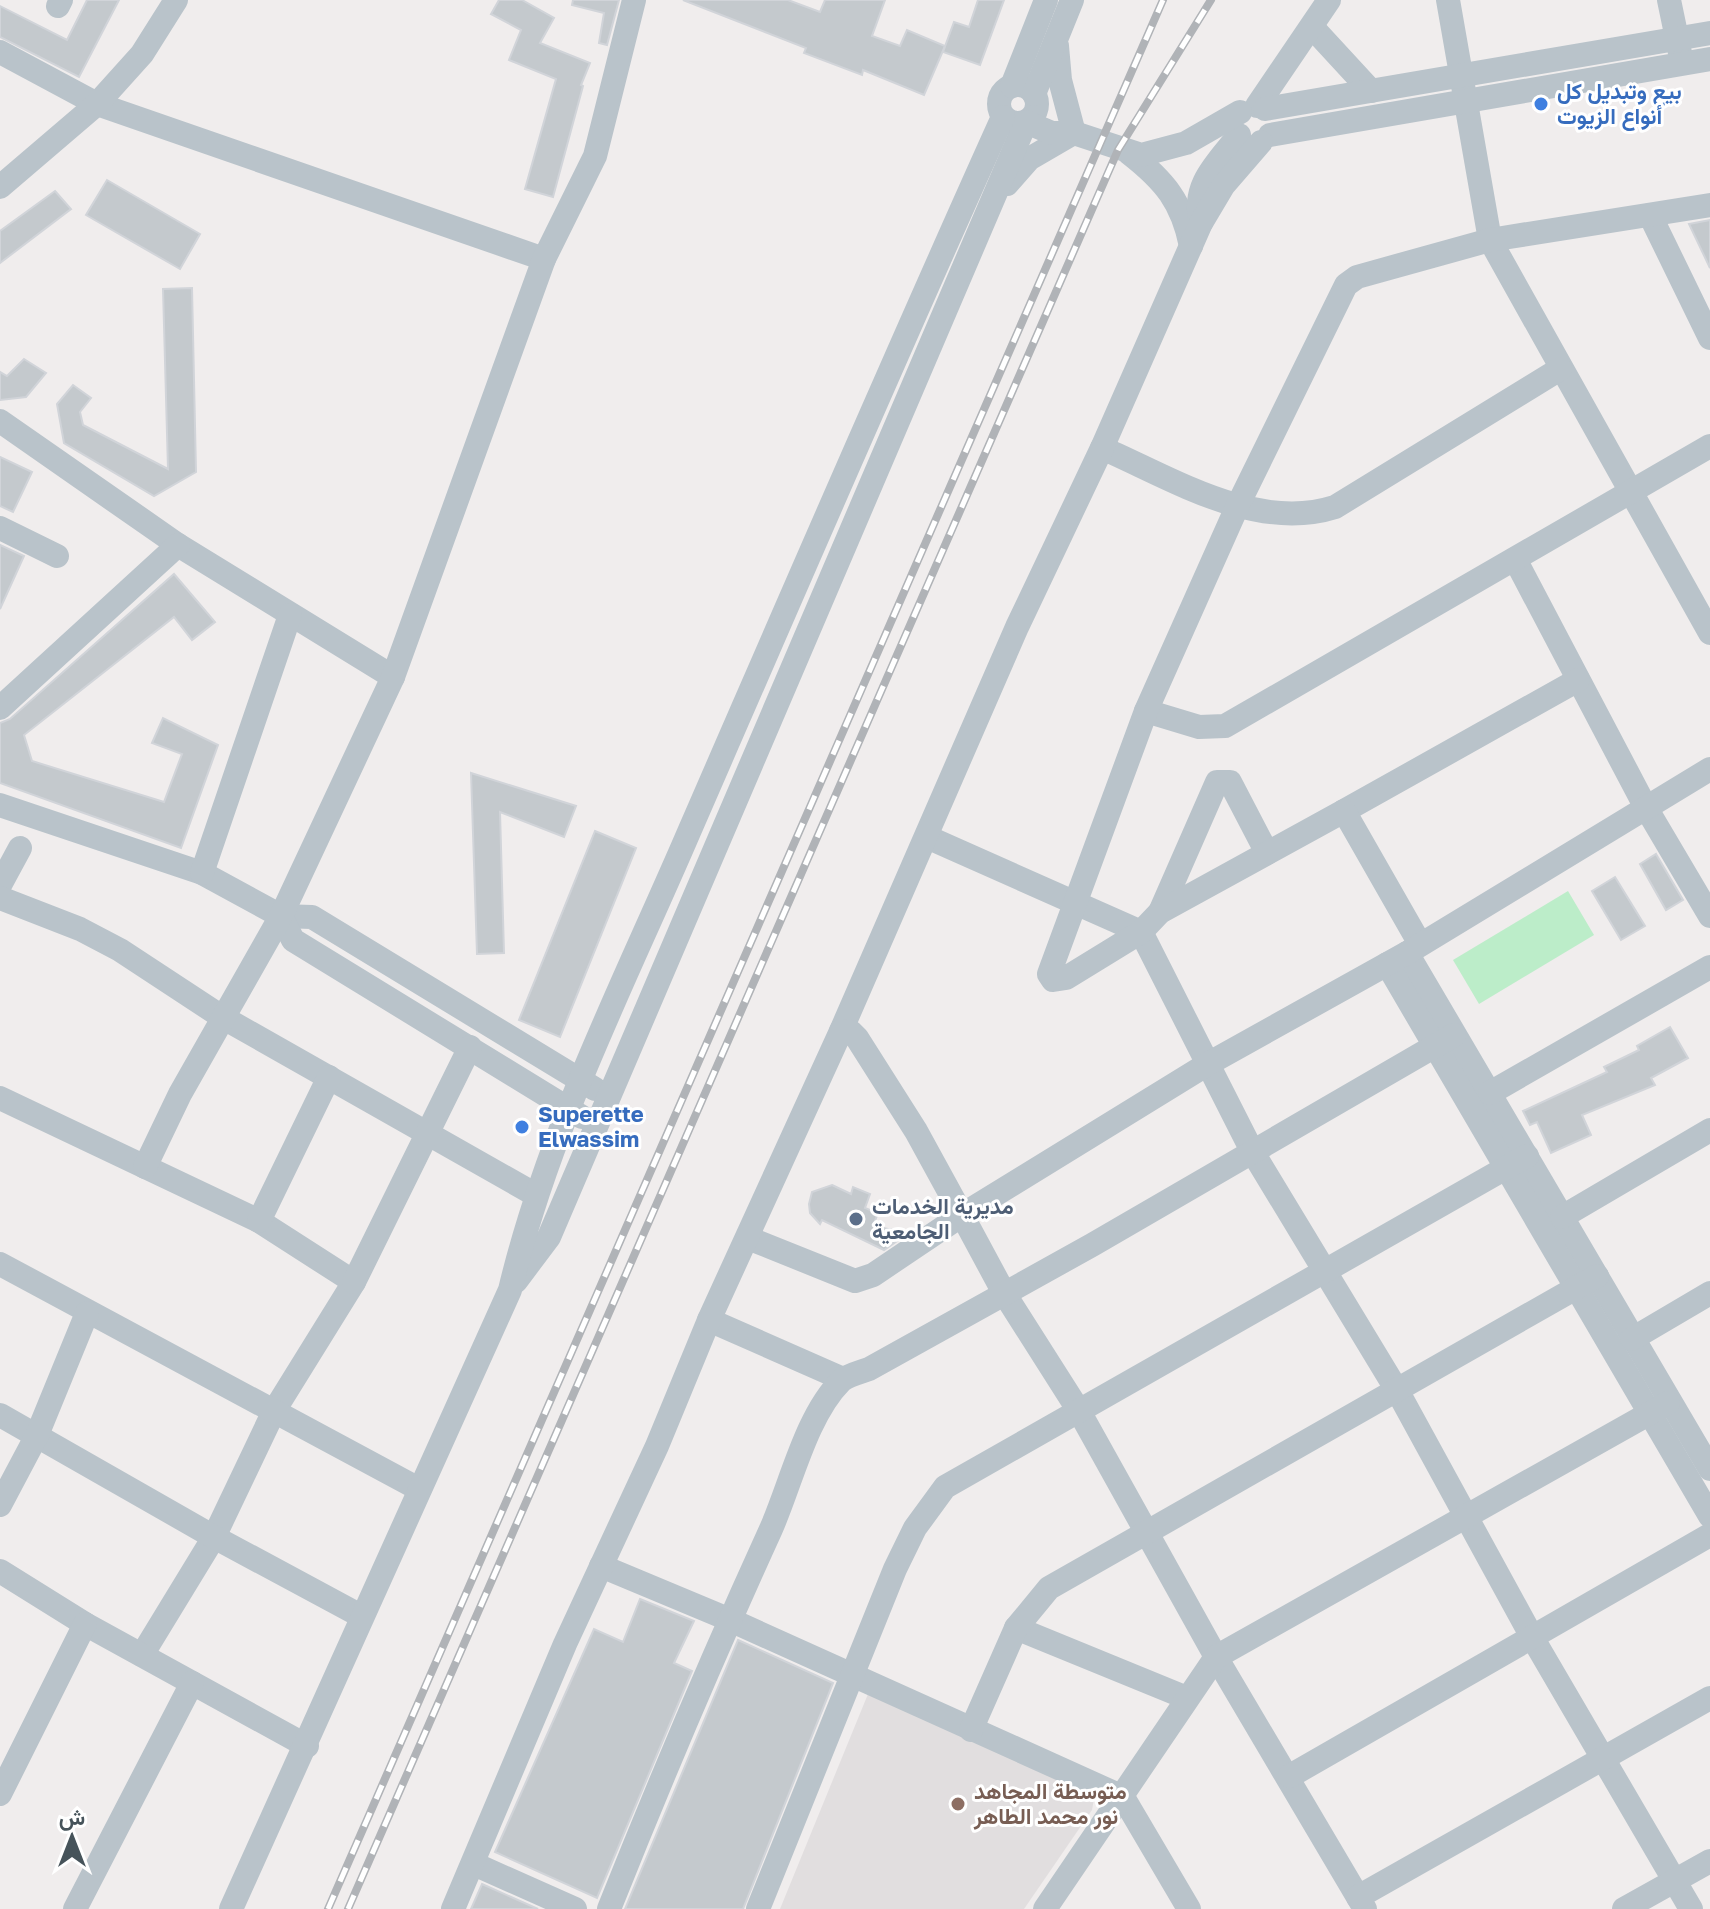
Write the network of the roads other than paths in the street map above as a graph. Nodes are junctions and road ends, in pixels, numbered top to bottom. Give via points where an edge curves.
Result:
1 (176, 0) edge
2 (634, 0) edge
3 (1046, 0) edge
4 (1072, 0) edge
5 (1329, 0) edge
6 (1448, 0) edge
7 (1669, 0) edge
8 (1312, 27) junction
9 (1710, 33) edge
10 (1057, 36) junction
11 (1676, 39) junction
12 (0, 52) edge
13 (1710, 59) edge
14 (1683, 63) junction
15 (1464, 87) junction
16 (1371, 91) junction
17 (97, 104) junction
18 (1023, 104) junction
19 (1252, 124) junction
20 (1074, 133) junction
21 (1129, 153) junction
22 (0, 187) edge
23 (1710, 205) edge
24 (987, 211) junction
25 (1650, 215) junction
26 (1490, 240) junction
27 (1191, 246) junction
28 (544, 259) junction
29 (1710, 338) edge
30 (1560, 369) junction
31 (0, 421) edge
32 (1710, 446) edge
33 (1102, 448) junction
34 (1632, 492) junction
35 (1237, 507) junction
36 (0, 528) edge
37 (178, 545) junction
38 (57, 556) dead end
39 (1515, 559) junction
40 (290, 615) junction
41 (1710, 633) edge
42 (393, 677) junction
43 (1578, 680) junction
44 (0, 708) edge
45 (1146, 711) junction
46 (1710, 769) edge
47 (0, 805) edge
48 (1645, 806) junction
49 (1344, 811) junction
50 (927, 837) junction
51 (20, 848) dead end
52 (1267, 853) junction
53 (202, 873) junction
54 (0, 885) edge
55 (1701, 885) edge
56 (0, 898) edge
57 (1073, 902) junction
58 (1160, 912) junction
59 (281, 916) junction
60 (1710, 916) edge
61 (1141, 932) junction
62 (1405, 954) junction
63 (1710, 967) edge
64 (222, 1017) junction
65 (841, 1031) junction
66 (1445, 1040) junction
67 (470, 1047) junction
68 (1206, 1065) junction
69 (329, 1077) junction
70 (581, 1082) junction
71 (1490, 1093) junction
72 (608, 1095) junction
73 (0, 1098) edge
74 (569, 1111) junction
75 (597, 1123) junction
76 (1710, 1130) edge
77 (429, 1132) junction
78 (1252, 1151) junction
79 (1517, 1162) junction
80 (145, 1167) junction
81 (536, 1195) junction
82 (962, 1215) junction
83 (1562, 1217) junction
84 (259, 1221) junction
85 (748, 1238) junction
86 (0, 1264) edge
87 (1325, 1272) junction
88 (354, 1282) junction
89 (1586, 1282) junction
90 (510, 1290) junction
91 (1004, 1293) junction
92 (1710, 1293) edge
93 (87, 1313) junction
94 (709, 1320) junction
95 (1632, 1339) junction
96 (843, 1379) junction
97 (1398, 1392) junction
98 (1659, 1407) junction
99 (274, 1411) junction
100 (1079, 1411) junction
101 (0, 1415) edge
102 (37, 1435) junction
103 (1708, 1461) edge
104 (417, 1488) junction
105 (0, 1505) edge
106 (1468, 1515) junction
107 (1710, 1516) edge
108 (1147, 1532) junction
109 (1710, 1535) edge
110 (214, 1537) junction
111 (601, 1566) junction
112 (0, 1571) edge
113 (361, 1616) junction
114 (728, 1619) junction
115 (85, 1624) junction
116 (1016, 1628) junction
117 (1532, 1637) junction
118 (142, 1655) junction
119 (1216, 1657) junction
120 (853, 1677) junction
121 (192, 1683) junction
122 (1187, 1698) junction
123 (1710, 1698) edge
124 (971, 1730) junction
125 (307, 1746) junction
126 (1603, 1758) junction
127 (1290, 1776) junction
128 (0, 1794) edge
129 (1123, 1797) junction
130 (1710, 1861) edge
131 (474, 1864) junction
132 (1675, 1881) junction
133 (1362, 1903) edge
134 (75, 1909) edge
135 (231, 1909) edge
136 (453, 1909) edge
137 (575, 1909) edge
138 (609, 1909) edge
139 (758, 1909) edge
140 (1045, 1909) edge
141 (1189, 1909) edge
142 (1624, 1909) edge
143 (1691, 1909) edge

1 - 17 street via 142,54
2 - 28 street via 595,156
3 - 18 street
4 - 10 street
5 - 8 street
6 - 15 street
7 - 11 street
8 - 16 street
8 - 19 street
9 - 11 street
10 - 18 street
10 - 20 street via 1060,80
11 - 14 street
11 - 15 street
12 - 17 street
13 - 14 street
14 - 15 street
15 - 16 street
15 - 19 street
15 - 26 street
16 - 19 street
17 - 22 street
17 - 28 street
18 - 20 street via 1052,133
18 - 24 street
18 - 70 street via 900,344
19 - 21 street via 1156,153
19 - 27 street
20 - 21 street
20 - 24 street via 1017,170
21 - 27 street via 1174,198 1185,216
23 - 25 street
24 - 72 street
25 - 26 street
25 - 29 street
26 - 30 street
26 - 35 street via 1357,277 1346,285
27 - 33 street
28 - 42 street
30 - 34 street
30 - 35 street via 1335,507 1303,514
31 - 37 street
32 - 34 street
33 - 35 street
33 - 50 street via 1017,627
34 - 39 street
34 - 41 street
35 - 45 street
36 - 38 street
37 - 40 street
37 - 44 street
39 - 43 street
39 - 45 street via 1225,726 1199,727
40 - 42 street
40 - 53 street
42 - 59 street
43 - 48 street
43 - 49 street
45 - 57 street
46 - 48 street
47 - 53 street
48 - 55 street
48 - 62 street
49 - 52 street
49 - 62 street
50 - 57 street
50 - 65 street
51 - 54 street
52 - 58 street
52 - 58 street via 1230,782 1217,782
53 - 59 street
55 - 60 street
56 - 64 street via 120,950
57 - 61 street
57 - 61 street via 1050,970 1053,980 1066,978
58 - 61 street
59 - 64 street
59 - 67 street via 293,940
59 - 70 street via 312,917
61 - 68 street
62 - 66 street
62 - 68 street
63 - 71 street
64 - 69 street
64 - 80 street
65 - 82 street via 857,1038
65 - 85 street
66 - 71 street
66 - 78 street
66 - 79 street
67 - 74 street
67 - 77 street
68 - 78 street
68 - 82 street
69 - 77 street
69 - 84 street
70 - 72 street
70 - 74 street
71 - 79 street
72 - 75 street
73 - 80 street
74 - 75 street
74 - 81 street
75 - 90 street via 549,1237
76 - 83 street
77 - 81 street
77 - 88 street
78 - 87 street
78 - 91 street
79 - 83 street
79 - 87 street
79 - 89 street
80 - 84 street
81 - 90 street
82 - 85 street via 873,1275 855,1281
82 - 91 street
83 - 89 street
84 - 88 street
85 - 94 street
86 - 93 street
87 - 97 street
87 - 100 street
88 - 99 street
89 - 95 street
89 - 97 street
89 - 98 street
90 - 104 street
91 - 96 street
91 - 100 street
92 - 95 street
93 - 99 street
93 - 102 street
94 - 96 street
94 - 111 street
95 - 98 street
96 - 114 street via 799,1456
97 - 106 street
97 - 108 street
98 - 103 street
98 - 106 street
98 - 107 street
99 - 104 street
99 - 110 street
100 - 108 street
100 - 120 street via 963,1476 932,1500 895,1569
101 - 102 street
102 - 105 street
102 - 110 street
104 - 113 street
106 - 117 street
106 - 119 street
108 - 116 street via 1049,1588
108 - 119 street
109 - 117 street
110 - 113 street
110 - 118 street
111 - 114 street
111 - 131 street
112 - 115 street
113 - 125 street
114 - 120 street
114 - 138 street
115 - 118 street
115 - 128 street
116 - 122 street
116 - 124 street
117 - 126 street
117 - 127 street
118 - 121 street
119 - 122 street
119 - 127 street
120 - 124 street
120 - 139 street
121 - 125 street
121 - 134 street
122 - 129 street
123 - 126 street
124 - 129 street
125 - 135 street
126 - 132 street
126 - 133 street
127 - 133 street
129 - 140 street
129 - 141 street
130 - 132 street
131 - 136 street
131 - 137 street
132 - 142 street
132 - 143 street

